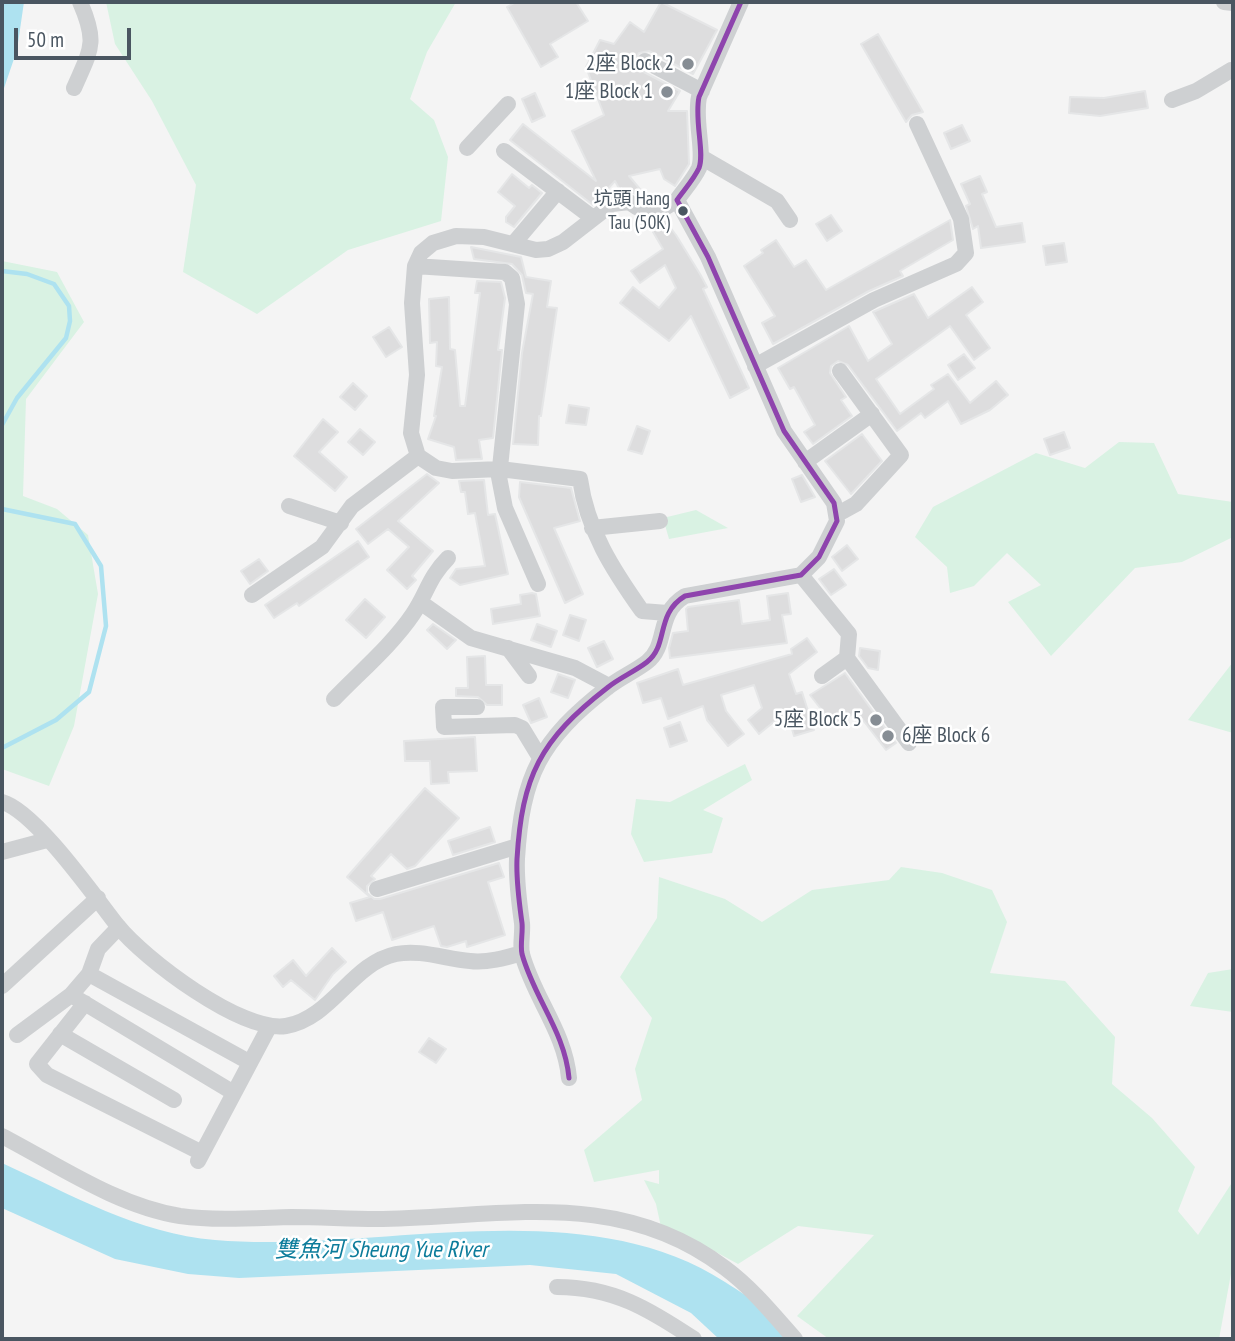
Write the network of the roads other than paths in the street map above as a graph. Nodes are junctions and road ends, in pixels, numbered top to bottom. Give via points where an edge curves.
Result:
1 (80, 2) edge
2 (741, 2) edge
3 (1224, 2) edge
4 (1233, 3) edge
5 (645, 61) dead end
6 (1231, 68) edge
7 (74, 88) dead end
8 (702, 91) junction
9 (1172, 100) dead end
10 (508, 104) dead end
11 (917, 124) dead end
12 (467, 148) dead end
13 (504, 150) dead end
14 (701, 157) junction
15 (558, 191) junction
16 (677, 200) junction
17 (593, 218) junction
18 (790, 220) dead end
19 (514, 243) junction
20 (415, 266) junction
21 (755, 366) junction
22 (840, 371) dead end
23 (872, 414) junction
24 (418, 456) junction
25 (805, 462) junction
26 (500, 468) junction
27 (289, 506) dead end
28 (836, 515) junction
29 (660, 521) dead end
30 (341, 523) junction
31 (592, 528) junction
32 (448, 558) dead end
33 (801, 575) junction
34 (538, 584) dead end
35 (252, 595) dead end
36 (420, 602) junction
37 (667, 613) junction
38 (508, 648) junction
39 (846, 658) junction
40 (529, 676) dead end
41 (822, 676) dead end
42 (609, 686) junction
43 (334, 699) dead end
44 (477, 707) dead end
45 (909, 743) dead end
46 (539, 757) junction
47 (2, 802) edge
48 (47, 840) junction
49 (518, 846) junction
50 (2, 852) edge
51 (377, 888) dead end
52 (99, 898) junction
53 (119, 927) junction
54 (522, 953) junction
55 (89, 974) junction
56 (2, 986) edge
57 (71, 995) junction
58 (85, 1003) junction
59 (269, 1027) junction
60 (60, 1034) junction
61 (17, 1035) dead end
62 (249, 1062) junction
63 (569, 1078) dead end
64 (234, 1093) junction
65 (174, 1100) dead end
66 (2, 1136) edge
67 (557, 1287) dead end
68 (694, 1339) edge
69 (796, 1339) edge

1 - 7 street via 93,46
2 - 8 street
3 - 4 street
5 - 8 street
6 - 9 street via 1196,91
8 - 14 street via 695,113
10 - 12 street
11 - 21 street via 961,219 966,253 956,264 874,300
13 - 15 street
14 - 16 street
14 - 18 street via 777,201
15 - 17 street
15 - 19 street
16 - 17 street via 662,211 645,214 621,201
16 - 21 street via 708,257
17 - 19 street via 548,249
19 - 20 street via 456,236 433,243
20 - 24 street via 412,303 417,375 411,433
20 - 26 street via 505,272 512,278 517,304
21 - 25 street via 784,431
22 - 23 street
23 - 25 street
23 - 28 street via 901,454 856,504
24 - 26 street via 436,468 452,471
24 - 30 street via 352,506
25 - 28 street via 834,503
26 - 31 street via 580,479
26 - 34 street via 505,508
27 - 30 street
28 - 33 street via 831,538
29 - 31 street
30 - 35 street via 322,547
31 - 37 street via 613,570 642,611
32 - 36 street via 428,581
33 - 37 street via 685,596
33 - 39 street via 849,634
36 - 38 street via 471,638
36 - 43 street
37 - 42 street via 650,660
38 - 40 street
38 - 42 street via 575,668
39 - 41 street
39 - 45 street
42 - 46 street
44 - 46 street via 443,707 444,727 522,727
46 - 49 street via 521,807
47 - 48 street via 11,805
48 - 50 street
48 - 52 street
49 - 51 street
49 - 54 street
52 - 53 street
52 - 56 street
53 - 55 street via 98,949
53 - 59 street via 200,995
54 - 59 street via 473,962 394,954 371,965 334,1000 300,1021
54 - 63 street via 567,1055
55 - 57 street
55 - 62 street
57 - 58 street
57 - 61 street
58 - 60 street
58 - 64 street
59 - 62 street
60 - 64 street via 38,1060 47,1074 200,1158
60 - 65 street
62 - 64 street
66 - 69 street via 112,1194 181,1216 374,1219 531,1209 591,1214 631,1224 669,1236 724,1267
67 - 68 street via 581,1287 648,1308

